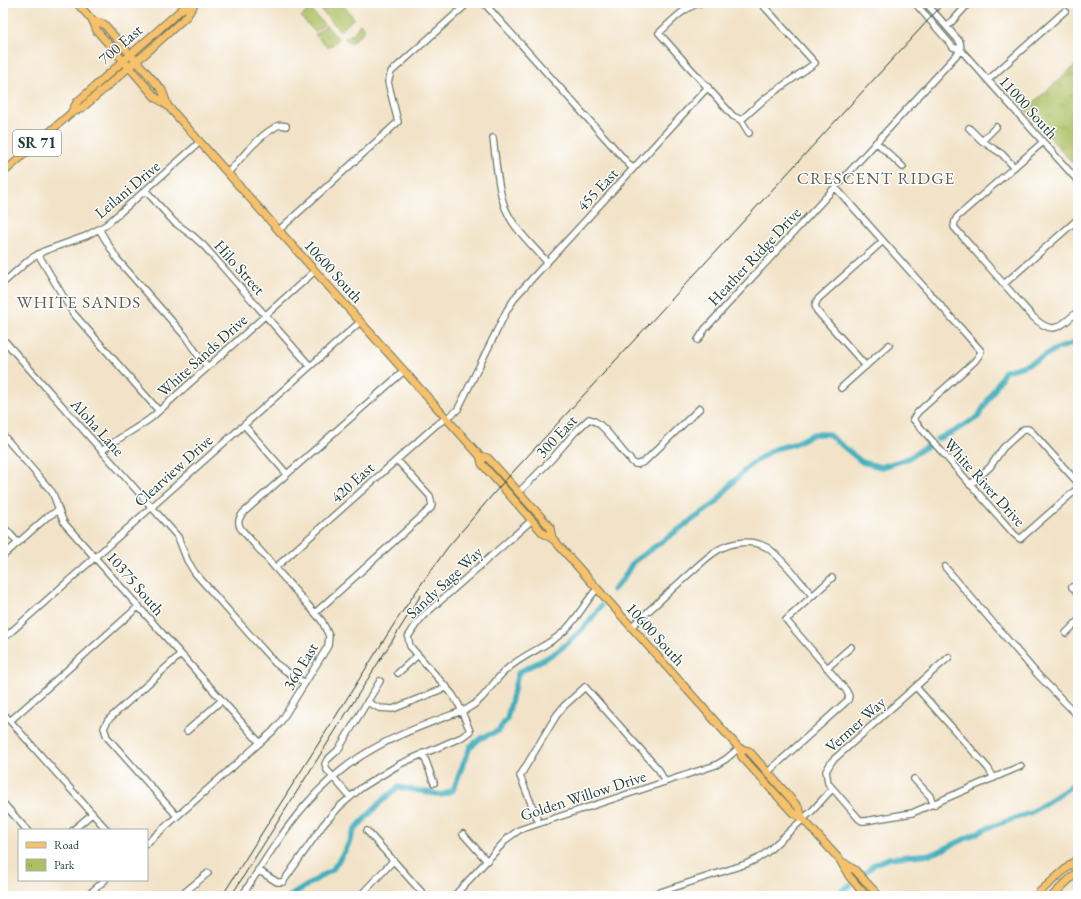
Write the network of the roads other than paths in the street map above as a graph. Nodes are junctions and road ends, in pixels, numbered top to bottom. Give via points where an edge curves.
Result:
1 (77, 3) edge
2 (468, 3) edge
3 (484, 3) edge
4 (700, 3) edge
5 (915, 3) edge
6 (926, 3) edge
7 (969, 3) edge
8 (195, 4) edge
9 (765, 4) edge
10 (1065, 11) dead end
11 (93, 21) junction
12 (947, 27) junction
13 (961, 50) junction
14 (130, 54) junction
15 (123, 60) junction
16 (136, 61) junction
17 (129, 67) junction
18 (988, 80) junction
19 (708, 87) junction
20 (168, 105) junction
21 (71, 114) junction
22 (741, 120) junction
23 (286, 126) dead end
24 (996, 127) dead end
25 (969, 128) dead end
26 (749, 133) dead end
27 (493, 138) dead end
28 (200, 142) junction
29 (876, 142) junction
30 (982, 142) junction
31 (1043, 142) junction
32 (903, 167) dead end
33 (1014, 167) junction
34 (633, 168) junction
35 (3, 173) edge
36 (228, 173) junction
37 (1078, 181) edge
38 (835, 187) junction
39 (146, 191) junction
40 (1078, 219) edge
41 (99, 229) junction
42 (278, 230) junction
43 (883, 240) junction
44 (38, 254) junction
45 (547, 262) junction
46 (315, 271) junction
47 (3, 283) edge
48 (1004, 284) junction
49 (507, 310) joint
50 (1078, 311) edge
51 (265, 316) junction
52 (360, 322) junction
53 (3, 339) edge
54 (698, 340) dead end
55 (889, 345) dead end
56 (310, 366) junction
57 (866, 366) junction
58 (208, 367) junction
59 (404, 370) junction
60 (841, 388) dead end
61 (700, 408) dead end
62 (159, 411) junction
63 (446, 418) junction
64 (244, 425) junction
65 (3, 435) edge
66 (102, 451) junction
67 (480, 456) junction
68 (397, 460) junction
69 (287, 474) junction
70 (1078, 483) edge
71 (970, 485) junction
72 (1078, 488) edge
73 (519, 492) junction
74 (152, 507) junction
75 (59, 510) junction
76 (532, 520) junction
77 (3, 526) edge
78 (552, 538) junction
79 (18, 543) junction
80 (3, 556) edge
81 (95, 557) junction
82 (945, 567) dead end
83 (275, 568) junction
84 (832, 578) dead end
85 (1072, 588) dead end
86 (597, 589) junction
87 (1078, 593) edge
88 (812, 595) junction
89 (139, 606) junction
90 (315, 613) junction
91 (1078, 621) edge
92 (631, 627) junction
93 (1066, 633) dead end
94 (3, 639) edge
95 (851, 647) dead end
96 (182, 654) junction
97 (418, 655) junction
98 (949, 657) dead end
99 (827, 668) junction
100 (398, 673) dead end
101 (380, 681) dead end
102 (305, 683) junction
103 (447, 687) junction
104 (916, 687) junction
105 (222, 700) junction
106 (367, 702) junction
107 (462, 711) junction
108 (3, 713) edge
109 (1078, 716) edge
110 (10, 721) junction
111 (187, 731) dead end
112 (260, 743) junction
113 (739, 748) junction
114 (423, 753) junction
115 (1020, 766) dead end
116 (768, 772) junction
117 (332, 777) junction
118 (994, 778) junction
119 (914, 779) dead end
120 (665, 782) junction
121 (434, 783) dead end
122 (832, 789) junction
123 (350, 797) junction
124 (3, 803) edge
125 (934, 805) junction
126 (92, 814) junction
127 (177, 816) junction
128 (803, 820) junction
129 (539, 823) junction
130 (26, 829) edge
131 (74, 829) edge
132 (106, 829) edge
133 (367, 831) dead end
134 (463, 834) dead end
135 (148, 842) edge
136 (1078, 858) edge
137 (393, 860) junction
138 (840, 860) junction
139 (487, 861) junction
140 (1078, 866) edge
141 (258, 870) junction
142 (1078, 871) edge
143 (208, 873) dead end
144 (104, 881) edge
145 (856, 884) junction
146 (1064, 884) junction
147 (87, 896) edge
148 (180, 896) edge
149 (242, 896) edge
150 (360, 896) edge
151 (425, 896) edge
152 (454, 896) edge
153 (648, 896) edge
154 (866, 896) edge
155 (872, 896) edge
156 (879, 896) edge
157 (1035, 896) edge
158 (1052, 896) edge

1 - 11 main road, 10600 South
2 - 42 street via 391,72 388,82 398,122
3 - 34 street
4 - 19 street via 683,11 659,33
5 - 13 street, 11000 South via 953,47
6 - 12 street, 11000 South
7 - 12 street
8 - 14 main road, 700 East / SR 71 via 182,8
8 - 16 main road, 700 East / SR 71 via 187,16
9 - 22 street via 815,63 767,97
10 - 18 street
11 - 14 main road, 10600 South via 104,24
11 - 15 main road, 10600 South via 97,31
12 - 13 street, 11000 South via 960,42
13 - 18 street, 11000 South
13 - 29 street, Heather Ridge Drive
14 - 15 main road, 700 East / SR 71
14 - 16 main road, 10600 South
15 - 17 main road, 10600 South
15 - 21 main road, 700 East / SR 71 via 77,102
16 - 17 main road, 700 East / SR 71
16 - 20 main road, 10600 South via 162,90
17 - 20 main road, 10600 South via 155,97
17 - 21 main road, 700 East / SR 71 via 82,108
18 - 31 street, 11000 South
19 - 22 street via 733,116
19 - 34 street, 455 East
20 - 28 main road, 10600 South
21 - 35 main road, 700 East / SR 71
22 - 26 street
23 - 36 street via 280,125 272,129
24 - 30 street
25 - 30 street
27 - 45 street via 502,200 507,214
28 - 36 main road, 10600 South
28 - 39 street, Leilani Drive
29 - 32 street
29 - 38 street, Heather Ridge Drive
30 - 33 street via 998,151
31 - 33 street
31 - 37 street, 11000 South
33 - 48 street via 957,217 954,223 956,230
34 - 45 street, 455 East
36 - 42 main road, 10600 South
38 - 43 street
38 - 54 street, Heather Ridge Drive via 705,329
39 - 41 street, Leilani Drive
39 - 51 street, Hilo Street via 174,222 199,241
40 - 48 street
41 - 44 street, Leilani Drive
41 - 58 street via 117,259
42 - 46 main road, 10600 South
43 - 57 street via 818,299 815,305 817,311
43 - 71 street, White River Drive via 981,351 975,361 912,419
44 - 47 street, Leilani Drive
44 - 62 street via 73,313
45 - 49 street, 455 East
46 - 51 street, White Sands Drive
46 - 52 main road, 10600 South
48 - 50 street via 1036,320 1048,327 1061,326
49 - 63 street, 420 East via 458,409
51 - 56 street, Hilo Street
51 - 58 street, White Sands Drive
52 - 56 street, Clearview Drive
52 - 59 main road, 10600 South
53 - 66 street, Aloha Lane
55 - 57 street
56 - 64 street, Clearview Drive
57 - 60 street
58 - 62 street, White Sands Drive
59 - 63 main road, 10600 South
59 - 69 street
61 - 73 street, 300 East via 639,464 630,460 604,430 589,419
62 - 66 street, White Sands Drive
63 - 67 main road, 10600 South
63 - 68 street, 420 East
64 - 69 street
64 - 74 street, Clearview Drive
65 - 75 street, 10375 South via 46,484
66 - 74 street, Aloha Lane
67 - 73 main road, 10600 South via 488,458
67 - 76 main road, 10600 South via 482,464
68 - 83 street, 420 East
68 - 90 street via 430,496 432,504 429,511
69 - 83 street, 360 East via 243,513 238,522
70 - 71 street via 1032,432 1024,429
71 - 72 street, White River Drive via 1020,539
73 - 78 main road, 10600 South via 550,527
74 - 81 street, Clearview Drive
74 - 102 street, Aloha Lane via 174,532 195,573 275,663
75 - 79 street via 47,517
75 - 81 street, 10375 South via 66,524
76 - 78 main road, 10600 South via 543,533
76 - 97 street, Sandy Sage Way via 415,626 409,634 408,641
77 - 79 street
78 - 86 main road, 10600 South
79 - 80 street
81 - 89 street, 10375 South
81 - 94 street, Clearview Drive
82 - 109 street via 1038,675
83 - 90 street, 360 East
84 - 88 street
85 - 87 street
86 - 92 main road, 10600 South
86 - 107 street via 565,631 514,663 481,700
88 - 92 street via 770,550 757,544 733,544 711,554
88 - 99 street via 786,620
89 - 96 street, 10375 South
89 - 110 street
90 - 102 street, 360 East via 325,626 329,641
91 - 93 street
92 - 113 main road, 10600 South
95 - 99 street
96 - 105 street, 10375 South
96 - 127 street via 108,720 104,728 107,737
97 - 100 street
97 - 103 street, Sandy Sage Way
98 - 104 street, Vermer Way
99 - 116 street via 848,693 848,700
101 - 106 street
102 - 112 street, 360 East via 280,723
103 - 106 street via 393,709 379,708
103 - 107 street, Sandy Sage Way
104 - 118 street
104 - 122 street, Vermer Way via 832,761 826,771 826,777
105 - 111 street
105 - 112 street, 10375 South
106 - 117 street via 338,750 326,762 326,768
107 - 114 street, Sandy Sage Way via 470,731 462,737
107 - 117 street via 390,739
108 - 110 street
110 - 126 street
112 - 127 street, 360 East
113 - 116 main road, 10600 South via 749,751
113 - 120 street, Golden Willow Drive via 716,765
113 - 128 main road, 10600 South via 742,757 793,813
114 - 121 street
114 - 123 street via 380,775
115 - 118 street
116 - 128 main road, 10600 South via 799,808
117 - 123 street
117 - 141 street via 292,820
118 - 125 street
119 - 125 street via 930,796
120 - 129 street, Golden Willow Drive
120 - 129 street via 659,770 585,687 556,716 520,776
122 - 125 street via 862,821 912,813
122 - 128 street
123 - 141 street via 315,834 284,881 278,882
124 - 130 street
126 - 131 street
126 - 132 street
127 - 135 street, 360 East
128 - 138 main road, 10600 South
128 - 153 street via 757,859
129 - 139 street, Golden Willow Drive via 515,832
133 - 137 street
134 - 139 street
136 - 157 main road
137 - 150 street
137 - 151 street
138 - 145 main road, 10600 South
138 - 156 main road, 10600 South via 855,870
139 - 152 street, Golden Willow Drive
140 - 146 main road
141 - 149 street
142 - 146 main road
143 - 148 street
144 - 147 street
145 - 154 main road, 10600 South
145 - 155 main road via 865,888
146 - 158 main road

